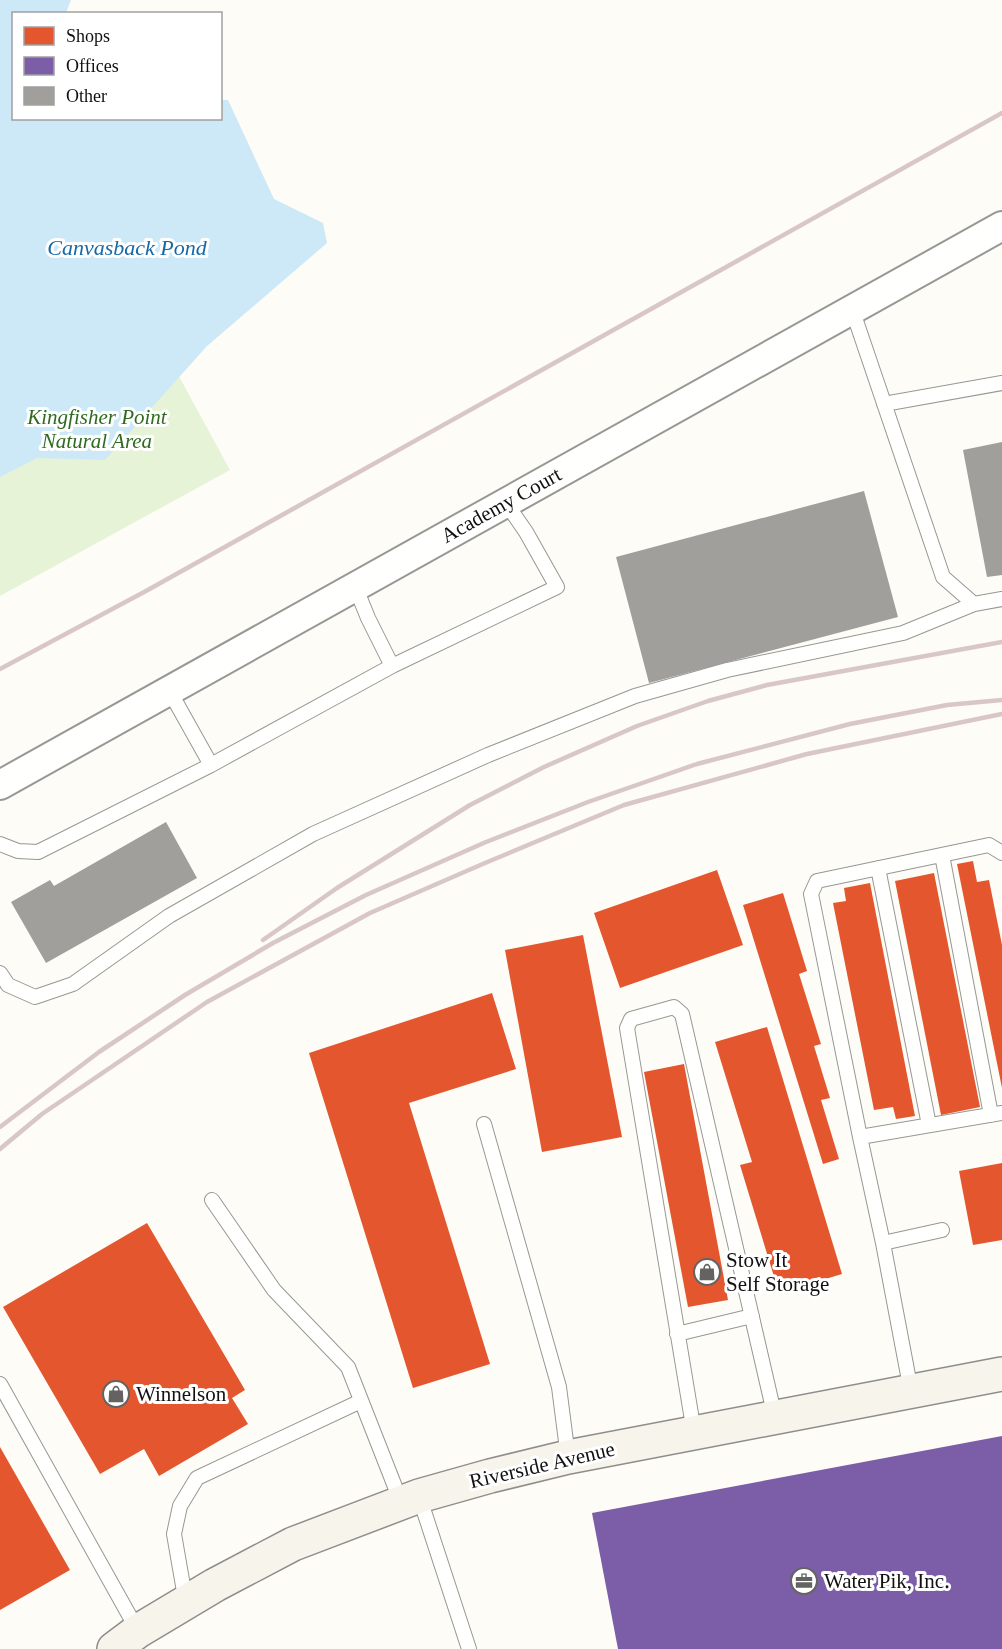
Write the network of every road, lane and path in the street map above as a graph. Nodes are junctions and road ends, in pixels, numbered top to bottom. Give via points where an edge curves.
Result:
1 (1002, 226) edge
2 (852, 309) junction
3 (1002, 383) edge
4 (884, 404) junction
5 (506, 503) junction
6 (355, 586) junction
7 (1002, 599) edge
8 (974, 604) junction
9 (392, 666) junction
10 (169, 690) junction
11 (211, 765) junction
12 (0, 785) edge
13 (0, 844) edge
14 (1002, 853) edge
15 (942, 855) junction
16 (878, 868) junction
17 (0, 973) edge
18 (996, 1114) edge
19 (484, 1124) dead end
20 (929, 1125) junction
21 (860, 1137) junction
22 (212, 1200) dead end
23 (942, 1230) dead end
24 (883, 1243) junction
25 (752, 1316) junction
26 (677, 1334) junction
27 (1002, 1374) edge
28 (0, 1384) edge
29 (911, 1391) junction
30 (361, 1401) junction
31 (775, 1417) junction
32 (694, 1432) junction
33 (568, 1456) junction
34 (410, 1500) junction
35 (186, 1603) junction
36 (126, 1640) edge
37 (469, 1649) edge

1 - 2 street, Academy Court
2 - 4 lane
2 - 5 street, Academy Court
3 - 4 lane
4 - 8 lane via 943,577
5 - 6 street, Academy Court
5 - 9 lane via 557,587
6 - 9 lane
6 - 10 street, Academy Court
7 - 8 lane
8 - 17 lane via 903,633 728,670 635,696 488,756 313,834 170,916 73,984 35,997 8,985
9 - 11 lane
10 - 11 lane
10 - 12 street, Academy Court
11 - 13 lane via 38,852 18,851
14 - 15 lane via 989,845
15 - 16 lane
15 - 18 lane
16 - 20 lane
16 - 21 lane via 817,881 811,894
18 - 20 lane
19 - 33 lane via 559,1387
20 - 21 lane
21 - 24 lane
22 - 30 lane via 274,1290 348,1367
23 - 24 lane
24 - 29 lane
25 - 26 lane
25 - 26 lane via 682,1014 674,1006 631,1019 627,1028
25 - 31 lane
26 - 32 lane
27 - 29 main road, Riverside Avenue
28 - 36 lane
29 - 31 main road, Riverside Avenue
30 - 34 lane
30 - 35 lane via 197,1478 180,1506 174,1534
31 - 32 main road, Riverside Avenue
32 - 33 main road, Riverside Avenue
33 - 34 main road, Riverside Avenue
34 - 35 main road, Riverside Avenue via 293,1544
34 - 37 lane
35 - 36 main road, Riverside Avenue

